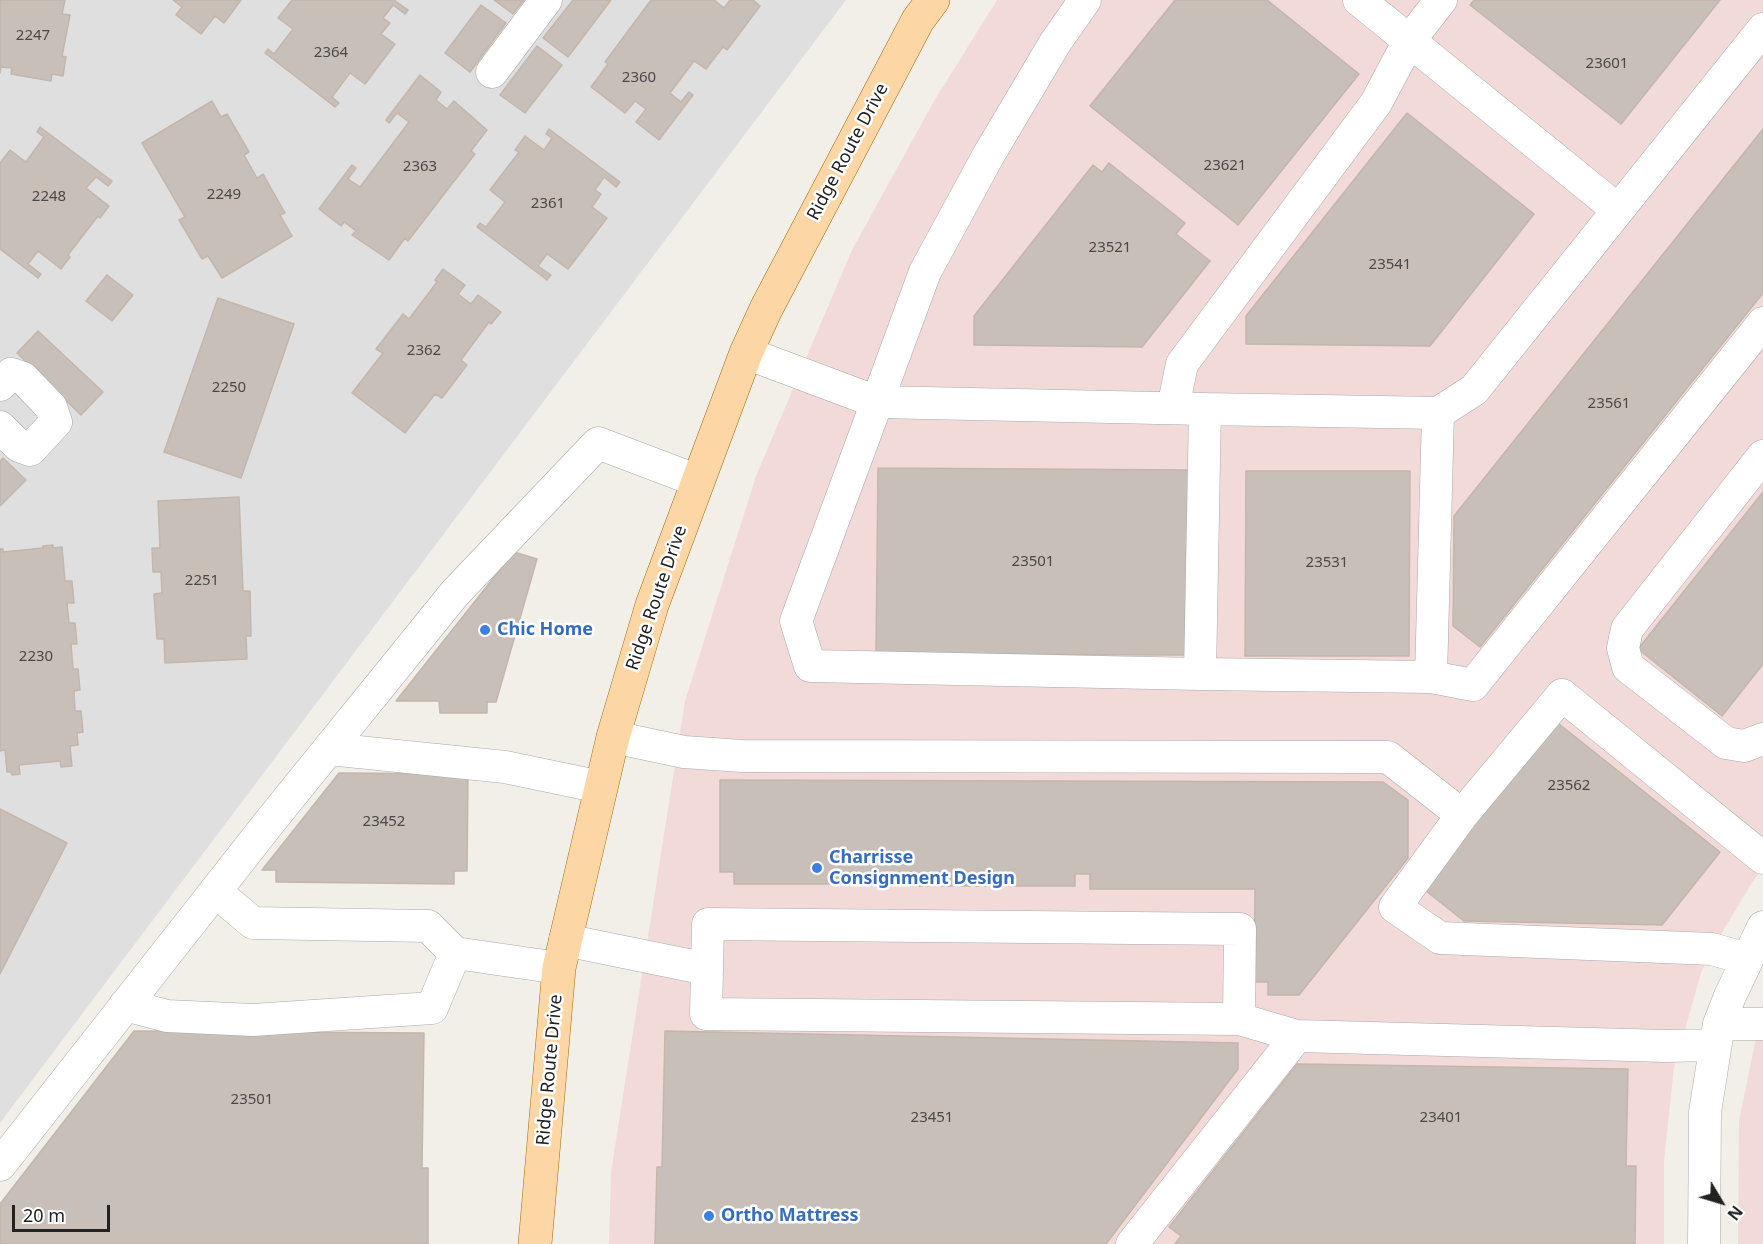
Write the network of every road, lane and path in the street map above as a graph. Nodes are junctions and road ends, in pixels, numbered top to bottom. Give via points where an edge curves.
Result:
1 (546, 0) edge
2 (933, 0) edge
3 (1085, 0) edge
4 (1359, 0) edge
5 (1441, 0) edge
6 (1763, 29) edge
7 (1409, 41) junction
8 (492, 72) dead end
9 (1618, 210) junction
10 (1763, 323) edge
11 (746, 352) junction
12 (0, 385) edge
13 (877, 402) junction
14 (1173, 408) junction
15 (1205, 409) junction
16 (1438, 414) junction
17 (0, 427) edge
18 (1763, 456) edge
19 (698, 481) junction
20 (1200, 674) junction
21 (1431, 677) junction
22 (613, 737) junction
23 (1763, 740) edge
24 (329, 749) junction
25 (601, 787) junction
26 (1462, 815) junction
27 (1763, 858) edge
28 (215, 891) junction
29 (1763, 927) edge
30 (455, 952) junction
31 (562, 954) junction
32 (1747, 960) junction
33 (707, 969) junction
34 (125, 1005) junction
35 (1239, 1019) junction
36 (1763, 1024) edge
37 (1717, 1035) junction
38 (1297, 1036) junction
39 (0, 1166) edge
40 (535, 1244) edge
41 (1132, 1244) edge
42 (1704, 1244) edge

1 - 8 street
2 - 11 main road, Ridge Route Drive via 918,20
3 - 13 street via 988,156 925,272
4 - 7 street
5 - 7 street
6 - 9 street
7 - 9 street
7 - 14 street via 1376,103 1182,364
9 - 16 street via 1474,390
10 - 21 street via 1473,686
11 - 13 street
11 - 19 main road, Ridge Route Drive
12 - 17 street via 11,374 23,378 51,407 56,422 30,450 19,446
13 - 14 street
13 - 20 street via 796,621 810,666
14 - 15 street
15 - 16 street
15 - 20 street
16 - 21 street
18 - 23 street via 1627,629 1623,648 1628,667 1726,743 1744,746
19 - 22 main road, Ridge Route Drive via 652,604
19 - 24 street via 598,443 455,593
20 - 21 street
22 - 25 main road, Ridge Route Drive
22 - 26 street via 684,752 742,756 1388,757
24 - 25 street via 505,767
24 - 28 street
25 - 31 main road, Ridge Route Drive
26 - 27 street via 1562,695
26 - 32 street via 1395,906 1440,938 1712,949
28 - 30 street via 253,923 428,926
28 - 34 street
29 - 32 street
30 - 31 street
30 - 34 street via 432,1008 253,1020 167,1017
31 - 33 street
31 - 40 main road, Ridge Route Drive
32 - 37 street
33 - 35 street via 706,1014
33 - 35 street via 708,924 1240,929
34 - 39 street
35 - 38 street
36 - 37 street
37 - 38 street via 1666,1046
37 - 42 street via 1705,1112
38 - 41 street

